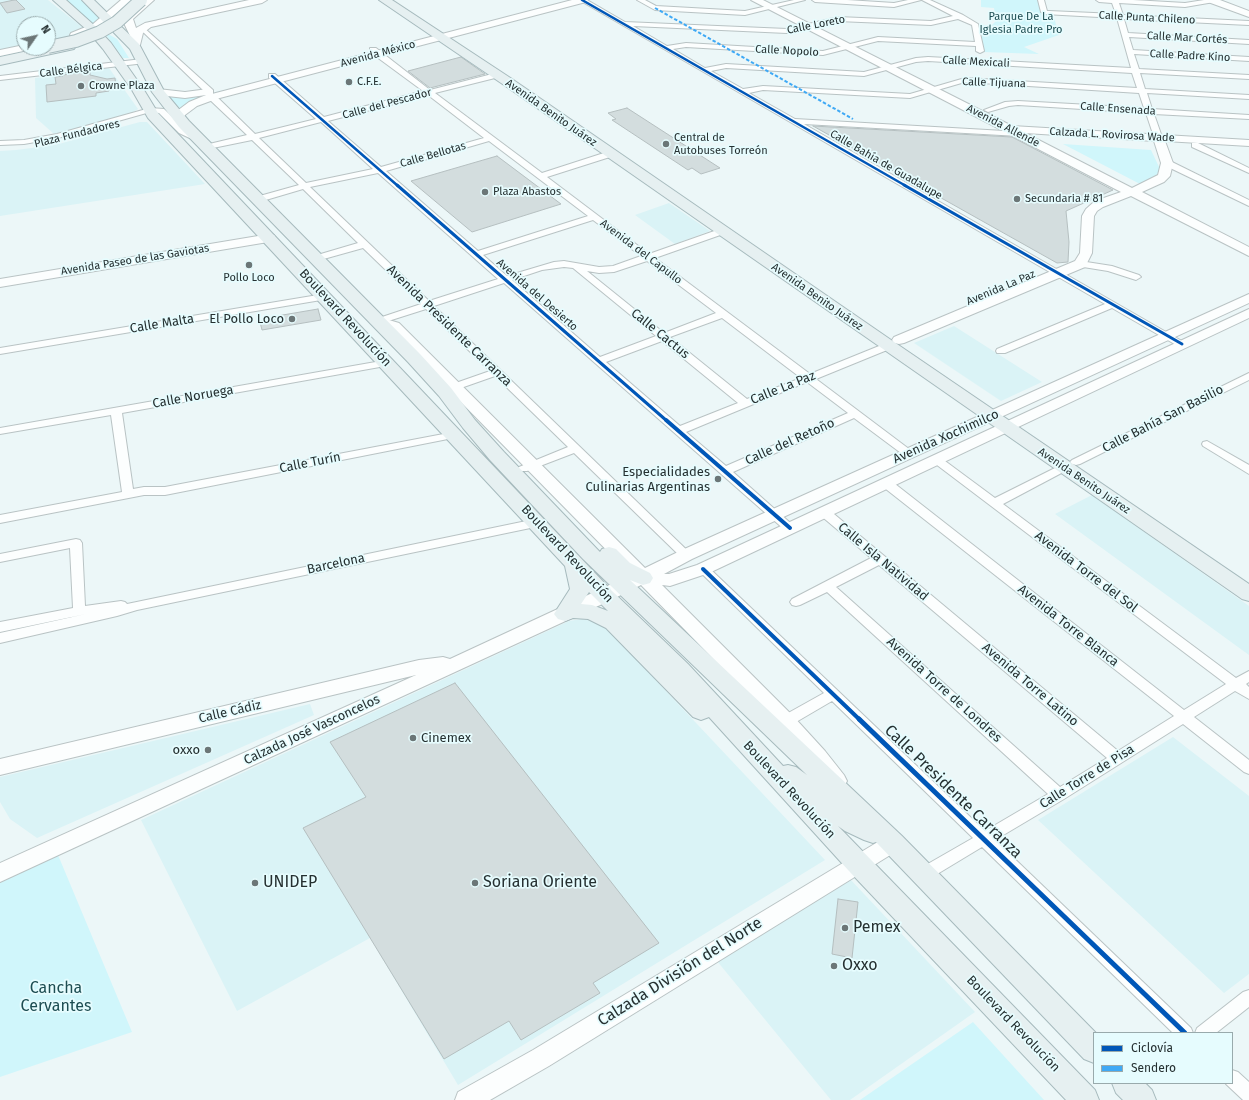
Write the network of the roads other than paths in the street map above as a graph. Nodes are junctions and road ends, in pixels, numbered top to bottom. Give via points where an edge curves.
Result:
1 (59, 0) edge
2 (88, 0) edge
3 (149, 0) edge
4 (262, 0) edge
5 (385, 0) edge
6 (401, 0) edge
7 (567, 0) edge
8 (582, 0) edge
9 (640, 0) edge
10 (756, 0) edge
11 (802, 0) edge
12 (815, 0) edge
13 (918, 0) edge
14 (925, 0) edge
15 (1041, 0) edge
16 (1099, 0) edge
17 (1116, 0) edge
18 (1213, 0) edge
19 (1222, 0) edge
20 (123, 3) edge
21 (138, 4) edge
22 (774, 4) edge
23 (1249, 10) edge
24 (1249, 14) edge
25 (961, 16) junction
26 (107, 17) junction
27 (1120, 17) junction
28 (1249, 23) edge
29 (623, 24) junction
30 (813, 25) junction
31 (91, 28) junction
32 (142, 28) junction
33 (443, 34) junction
34 (1126, 35) junction
35 (1249, 42) edge
36 (66, 43) junction
37 (979, 44) junction
38 (56, 45) edge
39 (56, 45) edge
40 (107, 46) junction
41 (854, 46) junction
42 (666, 48) junction
43 (138, 50) junction
44 (16, 51) edge
45 (16, 52) edge
46 (376, 52) junction
47 (1131, 52) junction
48 (16, 53) edge
49 (0, 57) edge
50 (1249, 59) edge
51 (981, 62) junction
52 (120, 64) junction
53 (894, 67) junction
54 (705, 70) junction
55 (1136, 71) junction
56 (496, 74) junction
57 (1249, 77) edge
58 (0, 78) edge
59 (274, 78) junction
60 (508, 82) junction
61 (526, 85) junction
62 (937, 88) junction
63 (1142, 91) junction
64 (158, 92) junction
65 (430, 92) junction
66 (742, 92) junction
67 (211, 94) junction
68 (1249, 97) edge
69 (988, 110) junction
70 (1149, 111) junction
71 (152, 112) junction
72 (1249, 117) edge
73 (178, 118) junction
74 (788, 118) junction
75 (323, 120) junction
76 (1007, 129) junction
77 (1023, 132) junction
78 (78, 133) junction
79 (1038, 136) junction
80 (254, 137) junction
81 (491, 138) junction
82 (1159, 140) junction
83 (0, 143) edge
84 (1249, 143) edge
85 (1194, 145) junction
86 (206, 146) junction
87 (0, 148) edge
88 (1249, 149) edge
89 (614, 151) junction
90 (1167, 163) junction
91 (380, 170) junction
92 (1249, 171) edge
93 (541, 176) junction
94 (305, 186) junction
95 (1137, 190) junction
96 (259, 199) junction
97 (1249, 203) edge
98 (595, 217) junction
99 (723, 231) junction
100 (270, 238) junction
101 (1249, 243) edge
102 (365, 244) junction
103 (1249, 252) edge
104 (476, 254) junction
105 (648, 257) junction
106 (317, 258) junction
107 (779, 264) junction
108 (1080, 264) junction
109 (575, 266) junction
110 (1059, 274) junction
111 (1136, 277) dead end
112 (505, 279) junction
113 (0, 282) edge
114 (324, 297) junction
115 (1249, 298) edge
116 (1112, 304) junction
117 (428, 305) junction
118 (1249, 313) edge
119 (724, 314) junction
120 (379, 321) junction
121 (1166, 336) junction
122 (663, 337) junction
123 (893, 343) junction
124 (1182, 344) junction
125 (0, 351) edge
126 (1001, 352) dead end
127 (598, 361) junction
128 (387, 363) junction
129 (497, 372) junction
130 (1249, 376) edge
131 (809, 378) junction
132 (454, 387) junction
133 (745, 403) junction
134 (116, 410) junction
135 (856, 414) junction
136 (1004, 419) junction
137 (462, 429) junction
138 (0, 430) edge
139 (678, 430) junction
140 (1207, 444) dead end
141 (576, 448) junction
142 (909, 454) junction
143 (936, 460) junction
144 (1071, 465) junction
145 (528, 467) junction
146 (1249, 470) edge
147 (725, 471) junction
148 (886, 483) junction
149 (165, 491) junction
150 (128, 494) junction
151 (995, 503) junction
152 (824, 512) junction
153 (775, 515) junction
154 (0, 519) edge
155 (536, 522) junction
156 (0, 527) edge
157 (790, 528) junction
158 (686, 555) junction
159 (0, 558) edge
160 (880, 560) junction
161 (574, 563) junction
162 (703, 569) junction
163 (1249, 579) edge
164 (828, 586) junction
165 (624, 587) junction
166 (1249, 594) edge
167 (796, 602) dead end
168 (136, 606) junction
169 (79, 611) junction
170 (943, 612) joint
171 (569, 613) junction
172 (0, 628) edge
173 (0, 638) edge
174 (462, 662) junction
175 (1249, 676) edge
176 (366, 680) junction
177 (1236, 684) junction
178 (834, 694) junction
179 (1249, 694) edge
180 (373, 702) junction
181 (1184, 717) junction
182 (786, 721) junction
183 (760, 758) junction
184 (1117, 759) junction
185 (0, 767) edge
186 (1249, 768) edge
187 (1060, 795) junction
188 (852, 804) junction
189 (984, 839) junction
190 (893, 843) junction
191 (858, 864) junction
192 (0, 873) edge
193 (924, 874) junction
194 (1249, 997) edge
195 (1185, 1032) edge
196 (1204, 1032) edge
197 (1093, 1049) edge
198 (1233, 1079) edge
199 (1249, 1094) edge
200 (467, 1100) edge
201 (1085, 1100) edge

1 - 31 main road, Boulevard Revolución
2 - 26 main road
3 - 21 street
4 - 32 street
5 - 33 main road, Avenida Benito Juárez
6 - 33 main road, Avenida Benito Juárez
7 - 33 street, Avenida México
8 - 29 street, Calle Bahía de Guadalupe
8 - 33 street, Avenida México
9 - 22 street via 654,8 745,13
10 - 22 street, Avenida Allende
11 - 22 street
12 - 13 street via 894,4
14 - 25 street
15 - 27 street, Calle Punta Chileno via 1046,13
16 - 17 street
17 - 18 street via 1185,5
17 - 27 street
18 - 24 street
19 - 23 street
20 - 21 street via 120,11
20 - 26 street
21 - 38 main road, bridge via 117,22 100,32 76,41
21 - 43 street via 128,21
22 - 30 street, Avenida Allende
25 - 30 street, Calle Loreto via 931,23 845,18
25 - 37 street via 976,26
26 - 31 street
26 - 43 main road
27 - 28 street, Calle Punta Chileno
27 - 34 street
29 - 30 street, Calle Loreto via 779,32 794,31
29 - 42 street, Calle Bahía de Guadalupe
30 - 41 street, Avenida Allende
31 - 36 street
31 - 40 main road, Boulevard Revolución
31 - 43 main road via 113,34 126,47
32 - 43 street via 139,31
32 - 67 street, Avenida Presidente Carranza
33 - 46 street, Avenida México
33 - 56 main road, Avenida Benito Juárez
33 - 61 main road, Avenida Benito Juárez
34 - 35 street, Calle Mar Cortés
34 - 47 street
36 - 39 main road
36 - 40 main road
37 - 41 street, Calle Nopolo via 878,39
37 - 51 street
40 - 52 main road, Boulevard Revolución
41 - 42 street, Calle Nopolo via 823,53 686,46
41 - 53 street, Avenida Allende
42 - 54 street, Calle Bahía de Guadalupe
43 - 52 street, Calle Bélgica
43 - 64 main road
44 - 49 street
45 - 49 main road
46 - 59 street, Avenida México
46 - 65 street, Avenida del Capullo
47 - 50 street, Calle Padre Kino
47 - 55 street
48 - 49 main road
51 - 53 street, Calle Mexicali via 922,59
51 - 55 street, Calle Mexicali
52 - 58 street, Calle Bélgica
52 - 71 main road, Boulevard Revolución
53 - 54 street, Calle Mexicali via 864,74 726,66
53 - 62 street, Avenida Allende
54 - 66 street, Calle Bahía de Guadalupe
55 - 57 street, Calle Mexicali
55 - 63 street
56 - 60 main road, Avenida Benito Juárez
56 - 65 street, Calle del Pescador
59 - 67 street, Avenida México
59 - 75 street, Avenida del Desierto
60 - 61 main road
60 - 89 main road, Avenida Benito Juárez
61 - 89 main road, Avenida Benito Juárez
62 - 63 street, Calle Tijuana via 965,80
62 - 66 street, Calle Tijuana via 910,96 763,88
62 - 69 street, Avenida Allende
62 - 76 street, Avenida Allende
63 - 68 street, Calle Tijuana
63 - 70 street
64 - 67 street, Avenida México
64 - 73 main road
65 - 75 street, Calle del Pescador
65 - 81 street, Avenida del Capullo
66 - 74 street, Calle Bahía de Guadalupe
67 - 73 street, Avenida México via 186,108
67 - 80 street, Avenida Presidente Carranza
69 - 70 street, Calle Ensenada via 1018,103
69 - 77 street, Avenida Allende
70 - 72 street, Calle Ensenada
70 - 82 street
71 - 78 street, Plaza Fundadores
71 - 86 street via 161,111 182,131
71 - 100 main road, Boulevard Revolución
73 - 86 main road
74 - 76 street, Calzada L. Rovirosa Wade
74 - 77 street, Calzada L. Rovirosa Wade
74 - 110 street, Calle Bahía de Guadalupe
75 - 80 street, Calle del Pescador
75 - 91 street, Avenida del Desierto
76 - 77 street, Calzada L. Rovirosa Wade
77 - 79 street, Calzada L. Rovirosa Wade
77 - 82 street, Calzada L. Rovirosa Wade
77 - 95 street, Avenida Allende
78 - 83 street, Plaza Fundadores via 34,141
78 - 87 street, Plaza Fundadores via 36,145
79 - 82 street, Calzada L. Rovirosa Wade
79 - 95 street, Avenida Allende
80 - 86 street, Calle del Pescador via 248,141
80 - 94 street, Avenida Presidente Carranza
81 - 91 street, Calle Bellotas
81 - 93 street, Avenida del Capullo
82 - 84 street, Calzada L. Rovirosa Wade
82 - 85 street, Calzada L. Rovirosa Wade
82 - 90 street
85 - 88 street, Calzada L. Rovirosa Wade
85 - 92 street
86 - 96 main road
89 - 93 street
89 - 99 main road, Avenida Benito Juárez
89 - 107 main road, Avenida Benito Juárez via 658,175
90 - 95 street via 1164,176
90 - 97 street
91 - 94 street, Calle Bellotas
91 - 104 street, Avenida del Desierto
93 - 98 street, Avenida del Capullo
94 - 96 street, Calle Bellotas
94 - 102 street, Avenida Presidente Carranza
95 - 101 street, Avenida Allende
95 - 103 street, Avenida Allende
95 - 108 street via 1092,209 1088,216 1086,253
96 - 106 main road
98 - 104 street
98 - 105 street, Avenida del Capullo
99 - 105 street
99 - 107 main road, Avenida Benito Juárez
100 - 106 main road via 281,237 289,240 306,254
100 - 113 street, Avenida Paseo de las Gaviotas
100 - 114 main road, Boulevard Revolución
102 - 106 street
102 - 117 street, Avenida Presidente Carranza
104 - 112 street, Avenida del Desierto
105 - 109 street via 606,270
105 - 119 street, Avenida del Capullo
106 - 120 main road
107 - 123 main road, Avenida Benito Juárez
108 - 110 street, Avenida La Paz
108 - 111 street via 1109,268
109 - 112 street via 554,265
109 - 122 street, Calle Cactus
110 - 116 street, Calle Bahía de Guadalupe
110 - 123 street, Avenida La Paz
112 - 117 street
112 - 127 street, Avenida del Desierto
114 - 120 main road via 336,301 360,316
114 - 125 street, Calle Malta
114 - 128 main road, Boulevard Revolución
115 - 121 street, Avenida Xochimilco
116 - 121 street, Calle Bahía de Guadalupe
116 - 126 street
117 - 120 street
117 - 129 street, Avenida Presidente Carranza
118 - 124 street, Avenida Xochimilco
119 - 122 street
119 - 131 street, Avenida del Capullo
120 - 132 street via 394,326
120 - 137 main road via 445,392
121 - 124 street, Calle Bahía de Guadalupe
121 - 136 street, Avenida Xochimilco
122 - 127 street
122 - 133 street, Calle Cactus
123 - 131 street, Calle La Paz
123 - 136 main road, Avenida Benito Juárez
124 - 136 street, Avenida Xochimilco
127 - 139 street, Avenida del Desierto
128 - 134 street, Calle Noruega
128 - 137 main road, Boulevard Revolución via 413,392
129 - 132 street
129 - 141 street, Avenida Presidente Carranza
130 - 144 street, Calle Bahía San Basilio
131 - 133 street, Calle La Paz
131 - 135 street, Avenida del Capullo
132 - 145 street
133 - 139 street, Calle La Paz
134 - 138 street, Calle Noruega
134 - 150 street
135 - 142 street, Avenida del Capullo
135 - 147 street, Calle del Retoño
136 - 142 street, Avenida Xochimilco
136 - 143 street, Avenida Xochimilco
136 - 144 main road, Avenida Benito Juárez
137 - 145 main road via 492,437
137 - 149 street, Calle Turín
137 - 155 main road, Boulevard Revolución
137 - 165 main road via 518,480
139 - 147 street, Avenida del Desierto
140 - 146 street
141 - 145 street
141 - 158 street, Avenida Presidente Carranza
142 - 153 street, Avenida Xochimilco
143 - 148 street, Avenida Xochimilco
143 - 151 street, Avenida Torre del Sol
144 - 151 street, Calle Bahía San Basilio
144 - 163 main road, Avenida Benito Juárez
144 - 166 main road, Avenida Benito Juárez
145 - 165 main road via 623,568
147 - 153 street, Avenida del Desierto
148 - 152 street, Avenida Xochimilco
148 - 181 street, Avenida Torre Blanca
149 - 150 street, Calle Turín
149 - 156 street, Calle Turín via 145,499
150 - 154 street, Calle Turín
151 - 177 street, Avenida Torre del Sol
152 - 157 street, Avenida Xochimilco
152 - 160 street, Calle Isla Natividad
153 - 157 street, Avenida del Desierto
153 - 158 street, Avenida Xochimilco
155 - 161 main road, Boulevard Revolución
155 - 168 street, Barcelona
157 - 162 street, Avenida Xochimilco
158 - 165 street, Avenida Xochimilco
159 - 169 street via 76,543
160 - 164 street
160 - 170 street, Calle Isla Natividad
161 - 165 main road, Boulevard Revolución
161 - 171 main road via 580,589
162 - 165 street, Avenida Xochimilco via 670,580
162 - 178 street, Calle Presidente Carranza
164 - 167 street
164 - 187 street, Avenida Torre de Londres
165 - 171 street, Calzada José Vasconcelos
165 - 182 street
165 - 183 main road, Boulevard Revolución via 645,634
165 - 188 main road
168 - 169 street, Barcelona via 116,605
168 - 173 street, Barcelona
169 - 172 street, Barcelona
170 - 184 street, Avenida Torre Latino
171 - 174 street, Calzada José Vasconcelos
171 - 183 main road via 592,612 613,623 710,721 732,740
174 - 176 street, Calle Cádiz via 419,667
174 - 180 street, Calzada José Vasconcelos
175 - 177 street, Calle Torre de Pisa
176 - 180 street via 372,686
176 - 185 street, Calle Cádiz
177 - 179 street, Avenida Torre del Sol
177 - 181 street, Calle Torre de Pisa
178 - 182 street
178 - 189 street, Calle Presidente Carranza
180 - 192 street, Calzada José Vasconcelos
181 - 184 street, Calle Torre de Pisa
181 - 186 street, Avenida Torre Blanca
182 - 188 street via 830,771
183 - 190 main road via 793,778 854,824
183 - 191 main road, Boulevard Revolución
184 - 187 street, Calle Torre de Pisa
187 - 189 street, Calle Torre de Pisa
188 - 190 main road
189 - 193 street, Calle Torre de Pisa
189 - 195 street, Calle Presidente Carranza
190 - 191 street, Calzada División del Norte
190 - 193 main road
191 - 200 street, Calzada División del Norte via 541,1058
191 - 201 main road, Boulevard Revolución
193 - 197 main road
194 - 196 street
198 - 199 street

